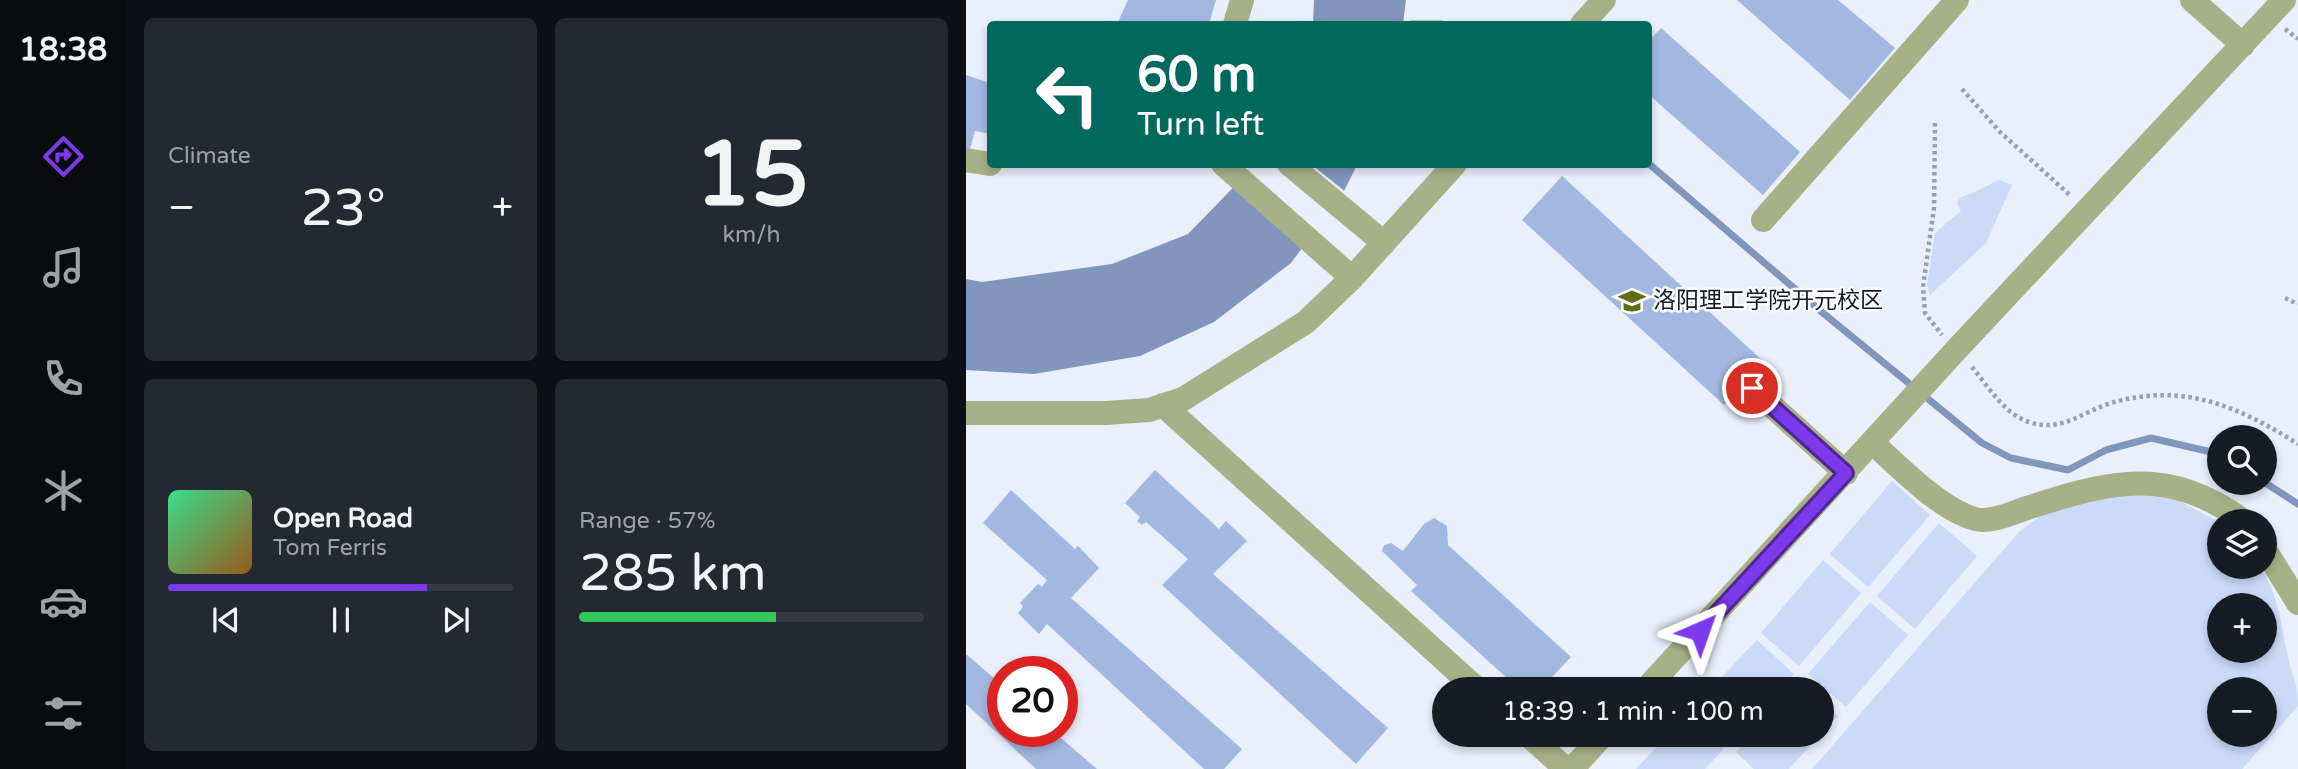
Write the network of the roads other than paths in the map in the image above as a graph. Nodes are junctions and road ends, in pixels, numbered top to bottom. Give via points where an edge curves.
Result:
1 (1242, 0) edge
2 (1604, 0) edge
3 (1957, 0) edge
4 (2192, 0) edge
5 (2284, 0) edge
6 (1236, 21) edge
7 (1585, 21) edge
8 (2243, 45) junction
9 (966, 160) edge
10 (987, 164) edge
11 (1228, 168) edge
12 (1294, 168) edge
13 (1451, 168) edge
14 (1763, 220) dead end
15 (1384, 243) junction
16 (1352, 278) junction
17 (1752, 388) dead end
18 (1163, 405) junction
19 (966, 413) edge
20 (1879, 435) junction
21 (1846, 473) junction
22 (2227, 509) edge
23 (2277, 569) edge
24 (2298, 603) edge
25 (1464, 677) edge
26 (1657, 677) edge
27 (1541, 747) edge
28 (1592, 747) edge
29 (1566, 769) edge
30 (1572, 769) edge

1 - 6 lane
2 - 7 lane
3 - 14 lane
4 - 8 lane
5 - 8 lane
8 - 20 lane
9 - 10 lane
11 - 16 lane
12 - 15 lane
13 - 15 lane
15 - 16 lane
16 - 18 lane via 1306,322 1267,349 1183,399
17 - 21 lane
18 - 19 lane via 1105,413
18 - 25 lane
20 - 21 lane
20 - 22 lane via 1915,481 1977,520 2133,483 2183,487
21 - 26 lane
23 - 24 lane
27 - 29 lane
28 - 30 lane

